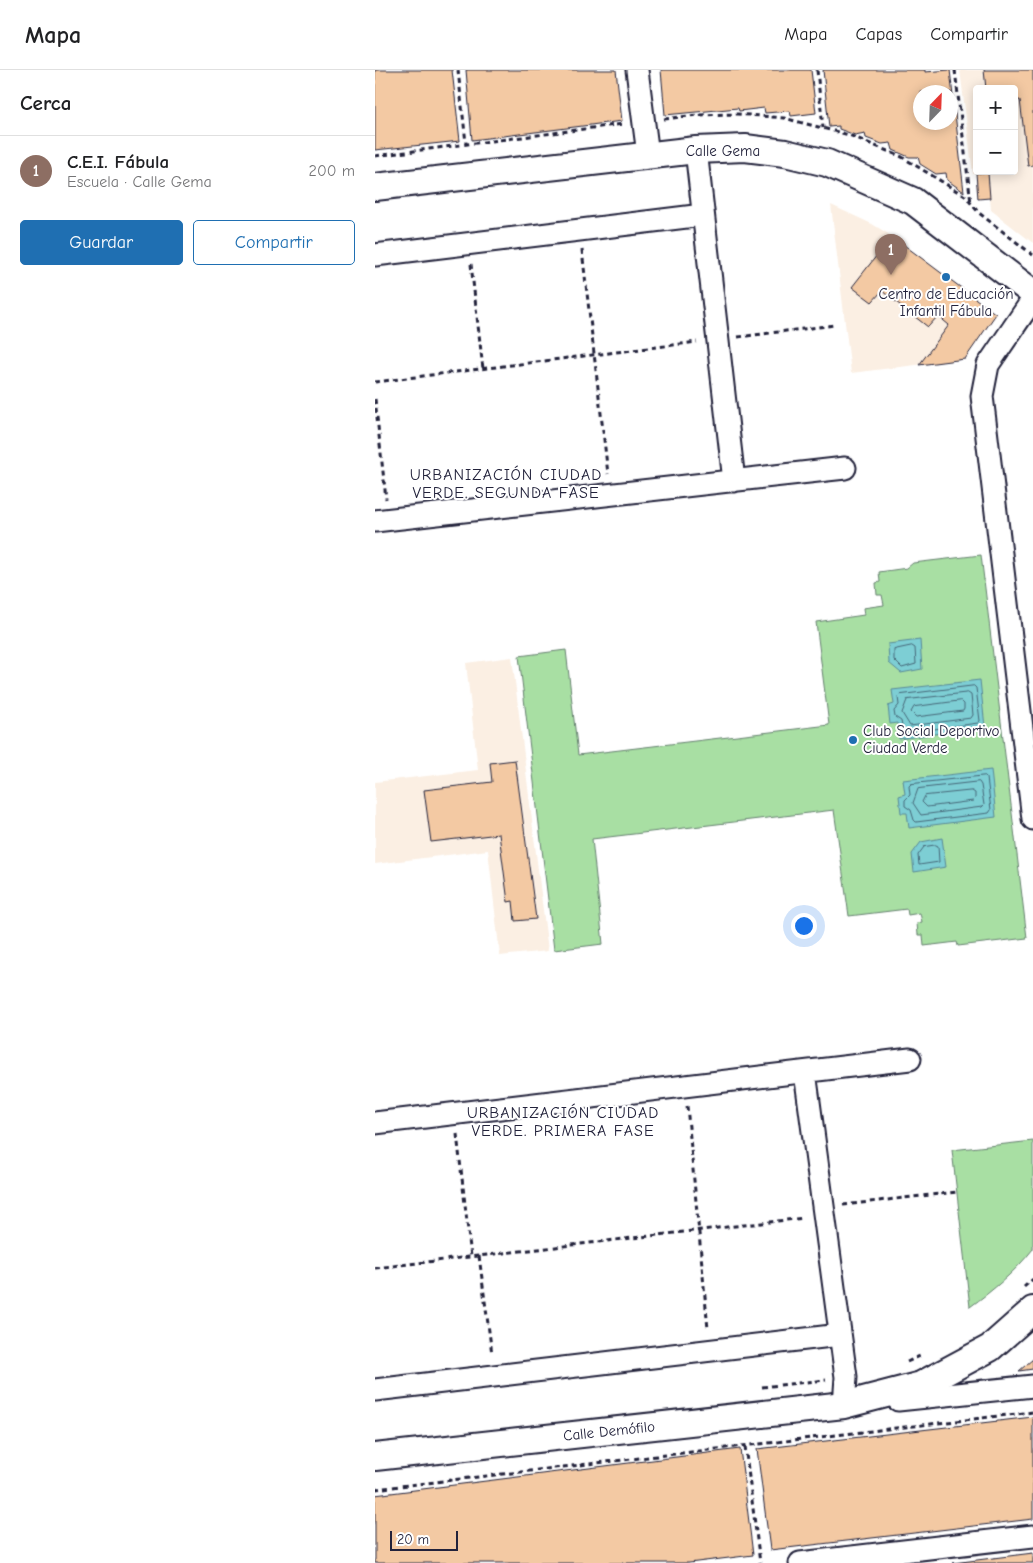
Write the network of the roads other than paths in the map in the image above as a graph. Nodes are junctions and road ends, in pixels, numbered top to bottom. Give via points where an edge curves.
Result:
1 (637, 70) edge
2 (696, 150) junction
3 (648, 155) junction
4 (375, 187) edge
5 (703, 215) junction
6 (375, 255) edge
7 (1033, 293) edge
8 (1033, 299) edge
9 (845, 468) dead end
10 (734, 481) junction
11 (382, 521) edge
12 (1033, 819) edge
13 (910, 1059) dead end
14 (805, 1072) junction
15 (375, 1123) edge
16 (1026, 1300) edge
17 (840, 1335) junction
18 (1033, 1386) edge
19 (375, 1390) edge
20 (844, 1405) junction
21 (375, 1457) edge
22 (1033, 1536) edge
23 (800, 1563) edge

1 - 3 street
2 - 3 street, Calle Gema
2 - 5 street
2 - 7 street, Calle Gema via 745,148 827,163 913,202
3 - 4 street, Calle Gema
5 - 6 street
5 - 10 street
8 - 12 street via 987,365 982,396
9 - 10 street
10 - 11 street
13 - 14 street
14 - 15 street
14 - 17 street
16 - 20 street, Calle Demófilo via 990,1348 921,1384
17 - 19 street
17 - 20 street via 846,1377
18 - 20 street, Calle Demófilo
20 - 21 street, Calle Demófilo
22 - 23 street

